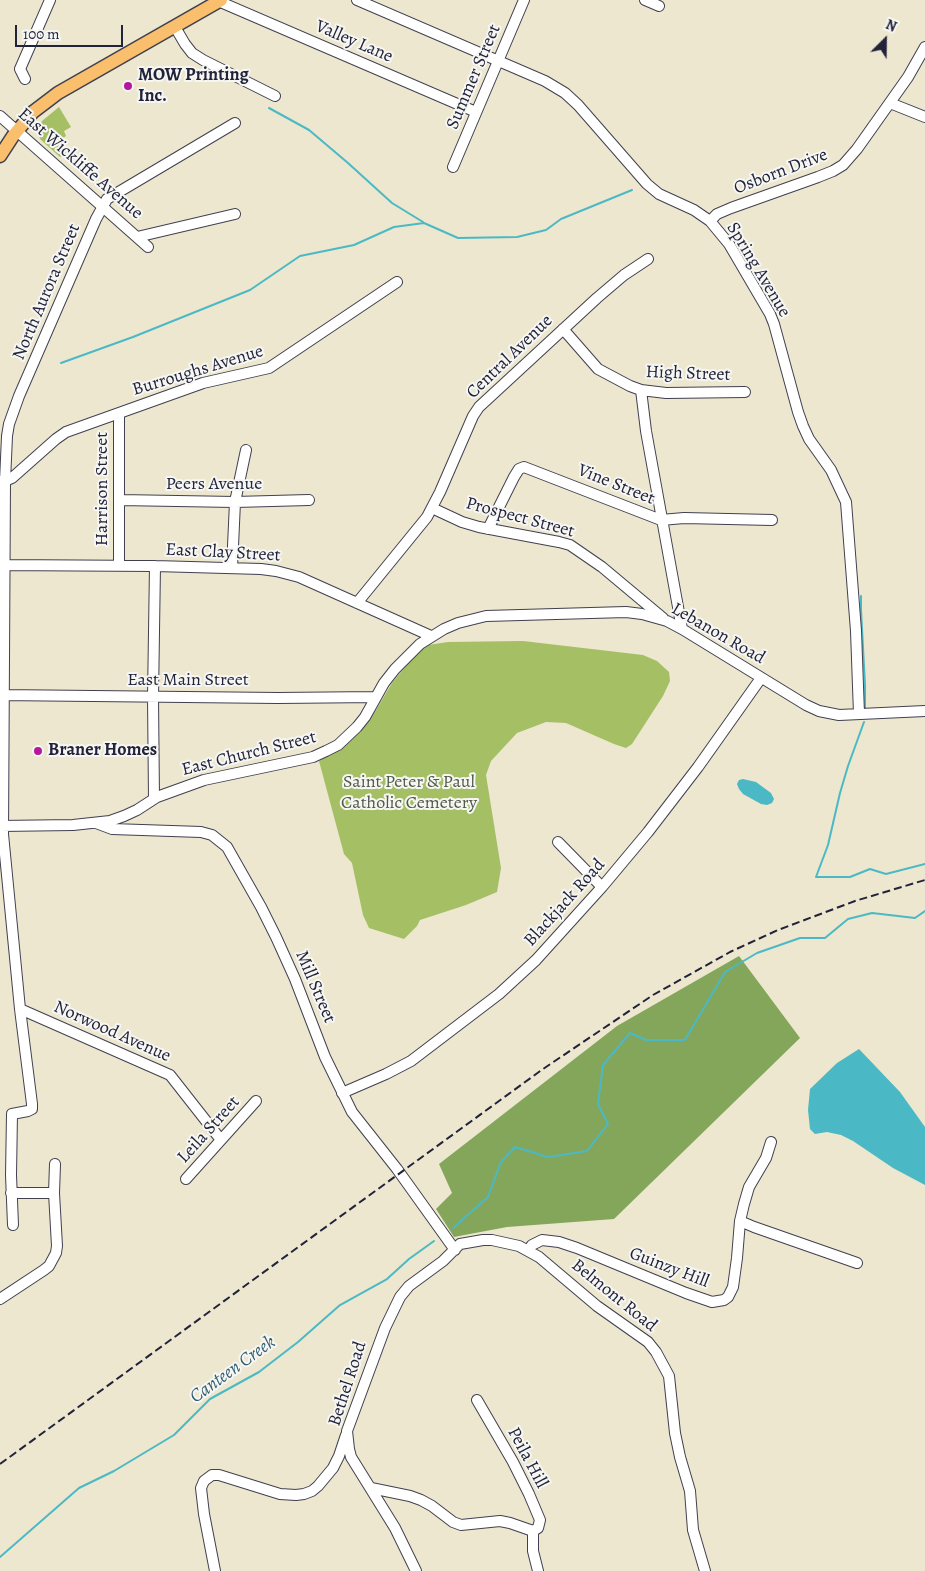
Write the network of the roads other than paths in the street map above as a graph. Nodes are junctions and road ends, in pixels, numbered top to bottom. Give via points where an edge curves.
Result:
1 (357, 0) edge
2 (524, 0) edge
3 (645, 0) edge
4 (48, 1) edge
5 (219, 1) edge
6 (659, 6) dead end
7 (175, 27) junction
8 (925, 47) edge
9 (499, 60) junction
10 (25, 79) dead end
11 (275, 96) dead end
12 (890, 103) junction
13 (476, 112) junction
14 (0, 116) edge
15 (925, 117) edge
16 (234, 122) dead end
17 (17, 130) junction
18 (0, 156) edge
19 (453, 168) dead end
20 (102, 206) junction
21 (235, 214) dead end
22 (710, 221) junction
23 (137, 237) junction
24 (148, 247) dead end
25 (648, 259) dead end
26 (397, 282) dead end
27 (563, 329) junction
28 (640, 390) junction
29 (745, 392) dead end
30 (119, 413) junction
31 (246, 450) dead end
32 (3, 481) edge
33 (120, 500) junction
34 (309, 500) dead end
35 (235, 502) junction
36 (432, 508) junction
37 (663, 520) junction
38 (772, 520) dead end
39 (488, 529) junction
40 (2, 565) edge
41 (119, 565) junction
42 (155, 566) junction
43 (232, 568) junction
44 (358, 603) junction
45 (667, 621) junction
46 (682, 628) junction
47 (431, 636) junction
48 (762, 678) junction
49 (2, 695) edge
50 (376, 696) junction
51 (153, 697) junction
52 (925, 710) edge
53 (859, 714) junction
54 (1, 761) edge
55 (154, 799) junction
56 (95, 823) junction
57 (1, 826) edge
58 (558, 842) dead end
59 (602, 887) junction
60 (20, 1009) junction
61 (342, 1093) junction
62 (256, 1101) dead end
63 (221, 1140) junction
64 (771, 1142) dead end
65 (55, 1164) dead end
66 (186, 1179) dead end
67 (11, 1193) junction
68 (54, 1193) junction
69 (740, 1221) junction
70 (13, 1225) dead end
71 (455, 1250) junction
72 (528, 1250) junction
73 (857, 1263) dead end
74 (0, 1299) edge
75 (477, 1400) dead end
76 (347, 1432) junction
77 (371, 1488) junction
78 (533, 1531) junction
79 (215, 1571) edge
80 (416, 1571) edge
81 (538, 1571) edge
82 (704, 1571) edge

1 - 9 street, Spring Avenue
2 - 9 street, Summer Street
3 - 6 street
4 - 10 street via 20,69
5 - 7 main road
5 - 13 street, Valley Lane
7 - 11 street via 192,53
7 - 17 main road via 58,93 33,112
8 - 12 street, Osborn Drive
9 - 13 street, Summer Street
9 - 22 street, Spring Avenue via 565,93 647,184 659,194
12 - 15 street
12 - 22 street, Osborn Drive via 852,155 837,168 731,208
13 - 19 street, Summer Street
14 - 17 street, East Wickliffe Avenue
16 - 20 street, North Aurora Street via 113,195
17 - 18 main road
17 - 20 street, East Wickliffe Avenue
20 - 23 street, East Wickliffe Avenue
20 - 32 street, North Aurora Street via 13,412
21 - 23 street, East Wickliffe Avenue
22 - 53 street, Spring Avenue via 729,244 770,314 803,426 831,470 846,502
23 - 24 street, East Wickliffe Avenue
25 - 27 street, Central Avenue via 613,284
26 - 30 street, Burroughs Avenue via 269,368 203,384
27 - 28 street, High Street via 598,369
27 - 36 street, Central Avenue via 479,407
28 - 29 street, High Street via 666,393
28 - 37 street
30 - 32 street, Burroughs Avenue via 66,432 21,471
30 - 33 street, Harrison Street
31 - 35 street
32 - 40 street, North Aurora Street
33 - 35 street, Peers Avenue
33 - 41 street, Harrison Street
34 - 35 street, Peers Avenue
35 - 43 street
36 - 39 street, Prospect Street via 462,522
36 - 44 street, Central Avenue
37 - 38 street, Vine Street
37 - 39 street, Vine Street via 524,467 514,477
37 - 46 street
39 - 45 street, Prospect Street via 570,545 610,573
40 - 41 street, East Clay Street
40 - 49 street, North Aurora Street
41 - 42 street, East Clay Street
42 - 43 street, East Clay Street
42 - 51 street
43 - 44 street, East Clay Street via 288,574
44 - 47 street, East Clay Street
45 - 46 street, Lebanon Road
45 - 47 street, Lebanon Road via 626,612 494,615 472,618
46 - 48 street, Lebanon Road
47 - 50 street, East Church Street via 398,665
48 - 53 street, Lebanon Road via 819,711
48 - 59 street, Blackjack Road via 667,809
49 - 51 street, East Main Street
49 - 54 street, North Aurora Street
50 - 51 street, East Main Street
50 - 55 street, East Church Street via 357,728 326,751 313,757 204,780
51 - 55 street
52 - 53 street, Lebanon Road
54 - 57 street, North Aurora Street
55 - 56 street, East Church Street via 124,816
56 - 57 street, East Church Street
56 - 61 street, Mill Street via 112,829 201,832 212,835 227,847 276,937
57 - 60 street, North Aurora Street
58 - 59 street
59 - 61 street, Blackjack Road via 536,960 499,994 411,1060
60 - 63 street, Norwood Avenue via 170,1075
60 - 67 street, North Aurora Street via 32,1109 12,1114
61 - 71 street, Mill Street via 352,1112
62 - 63 street, Leila Street
63 - 66 street, Leila Street
64 - 69 street, Guinzy Hill via 750,1187
65 - 68 street
67 - 68 street
67 - 70 street
68 - 74 street via 56,1254 44,1270
69 - 72 street, Guinzy Hill via 733,1287 728,1297 718,1302 686,1293 559,1242 542,1240
69 - 73 street
71 - 72 street, Belmont Road via 460,1244 483,1240
71 - 76 street, Bethel Road via 400,1297 385,1328
72 - 82 street, Belmont Road via 648,1342 663,1364 669,1376 675,1433 690,1491 695,1538
75 - 78 street, Peila Hill via 513,1462 540,1520 538,1528
76 - 77 street, Bethel Road via 351,1456
76 - 79 street via 333,1468 318,1486 304,1494 280,1494 219,1475 204,1480 201,1488 204,1514
77 - 78 street via 422,1500 461,1525 500,1521
77 - 80 street, Bethel Road
78 - 81 street, Peila Hill

